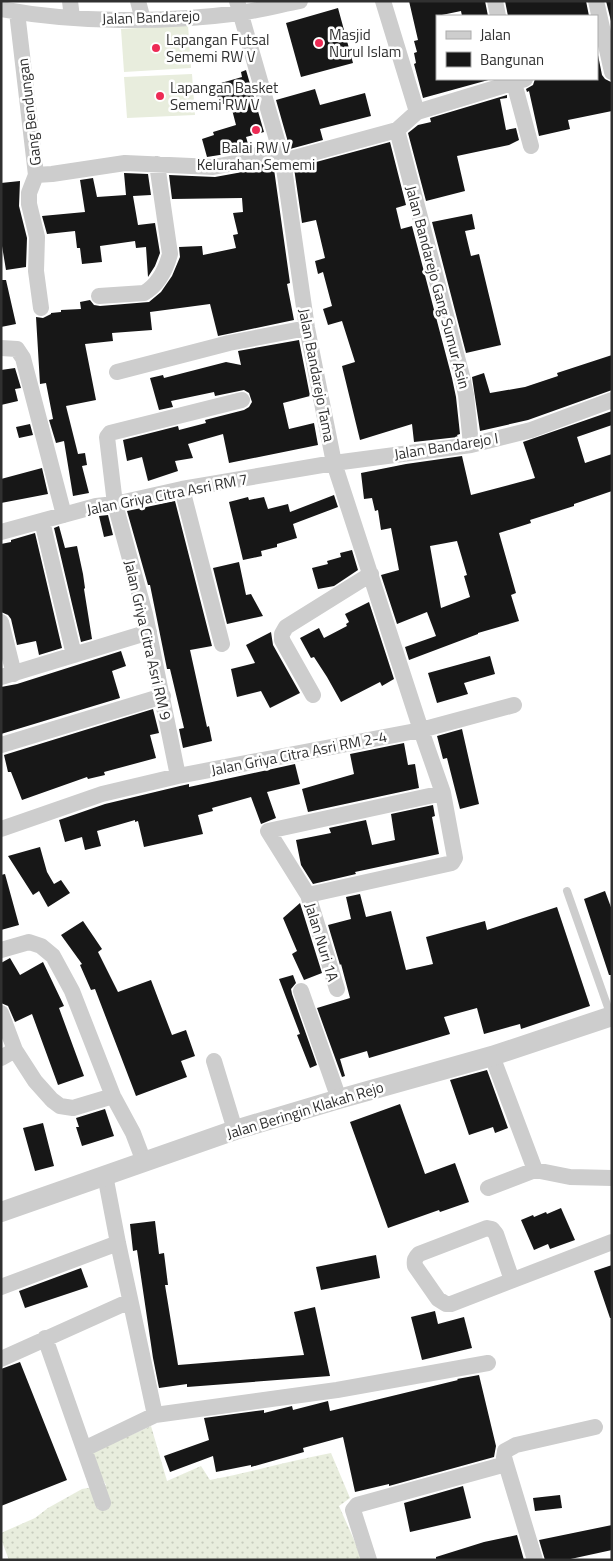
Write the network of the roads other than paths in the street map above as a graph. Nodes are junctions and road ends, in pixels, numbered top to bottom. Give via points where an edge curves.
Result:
1 (138, 1) edge
2 (300, 1) edge
3 (383, 1) edge
4 (495, 1) edge
5 (596, 1) edge
6 (239, 7) edge
7 (71, 9) edge
8 (9, 11) edge
9 (498, 15) edge
10 (144, 20) junction
11 (607, 61) edge
12 (517, 80) edge
13 (417, 112) junction
14 (397, 130) junction
15 (531, 146) dead end
16 (281, 154) junction
17 (157, 164) junction
18 (36, 175) junction
19 (99, 296) dead end
20 (41, 308) dead end
21 (307, 328) junction
22 (9, 349) edge
23 (117, 372) dead end
24 (242, 400) dead end
25 (612, 400) edge
26 (471, 445) junction
27 (334, 463) junction
28 (182, 489) junction
29 (115, 504) junction
30 (64, 515) junction
31 (42, 521) junction
32 (1, 532) edge
33 (371, 574) junction
34 (1, 622) edge
35 (149, 632) junction
36 (222, 644) dead end
37 (74, 655) junction
38 (8, 675) edge
39 (313, 695) dead end
40 (163, 696) junction
41 (514, 705) dead end
42 (421, 730) junction
43 (1, 745) edge
44 (178, 776) junction
45 (443, 792) junction
46 (1, 828) edge
47 (567, 891) dead end
48 (308, 895) junction
49 (1, 950) edge
50 (337, 989) dead end
51 (301, 991) dead end
52 (1, 1013) edge
53 (612, 1016) edge
54 (8, 1054) edge
55 (492, 1056) junction
56 (214, 1061) dead end
57 (113, 1096) junction
58 (339, 1099) junction
59 (235, 1130) junction
60 (144, 1162) junction
61 (536, 1170) junction
62 (105, 1175) junction
63 (612, 1178) edge
64 (488, 1188) dead end
65 (1, 1212) edge
66 (612, 1242) edge
67 (118, 1243) junction
68 (512, 1280) junction
69 (1, 1287) edge
70 (130, 1301) junction
71 (45, 1338) junction
72 (1, 1359) edge
73 (488, 1363) dead end
74 (155, 1415) junction
75 (595, 1428) dead end
76 (84, 1450) junction
77 (506, 1464) junction
78 (103, 1504) dead end
79 (368, 1560) edge
80 (535, 1560) edge

1 - 10 street
2 - 6 street, Jalan Bandarejo
3 - 13 street
4 - 9 street
5 - 11 street
6 - 10 street, Jalan Bandarejo
6 - 16 street, Jalan Bandarejo Tama
7 - 8 street, Jalan Bandarejo
7 - 10 street, Jalan Bandarejo
8 - 18 street, Gang Bendungan
12 - 13 street
12 - 15 street
13 - 14 street
14 - 16 street, Gang Bendungan
14 - 26 street, Jalan Bandarejo Gang Sumur Asin via 462,376
16 - 17 street, Gang Bendungan via 213,167
16 - 21 street, Jalan Bandarejo Tama
17 - 18 street, Gang Bendungan via 125,163
17 - 19 street via 170,254 163,274 144,293
18 - 20 street via 29,193 29,204 36,238
21 - 23 street via 229,343
21 - 27 street, Jalan Bandarejo Tama
22 - 30 street via 23,358
24 - 29 street, Jalan Griya Citra Asri RM 9 via 108,434
25 - 26 street, Jalan Bandarejo I via 531,430
26 - 27 street, Jalan Bandarejo I
27 - 28 street, Jalan Griya Citra Asri RM 7
27 - 33 street, Jalan Bandarejo Tama
28 - 29 street, Jalan Griya Citra Asri RM 7
28 - 36 street
29 - 30 street, Jalan Griya Citra Asri RM 7
29 - 35 street, Jalan Griya Citra Asri RM 9
30 - 31 street, Jalan Griya Citra Asri RM 7
31 - 32 street, Jalan Griya Citra Asri RM 7
31 - 37 street
33 - 39 street via 286,627 282,634 282,640
33 - 42 street, Jalan Bandarejo Tama
34 - 38 street
35 - 37 street
35 - 40 street, Jalan Griya Citra Asri RM 9
37 - 38 street
40 - 43 street
40 - 44 street, Jalan Griya Citra Asri RM 9
41 - 42 street, Jalan Griya Citra Asri RM 2-4
42 - 44 street, Jalan Griya Citra Asri RM 2-4
42 - 45 street, Jalan Bandarejo Tama
44 - 46 street, Jalan Griya Citra Asri RM 2-4 via 102,794
45 - 48 street, Jalan Bandarejo Tama via 454,862
45 - 48 street, Jalan Nuri 1A via 269,830 268,834
47 - 53 lane
48 - 50 street, Jalan Nuri 1A
49 - 57 street via 29,942 54,956 72,991
51 - 58 street
52 - 54 street
53 - 55 street, Jalan Beringin Klakah Rejo
54 - 57 street via 60,1106 73,1108
55 - 58 street, Jalan Beringin Klakah Rejo
55 - 61 street
56 - 59 street
57 - 60 street
58 - 59 street, Jalan Beringin Klakah Rejo
59 - 60 street, Jalan Beringin Klakah Rejo
60 - 62 street, Jalan Beringin Klakah Rejo
61 - 63 street via 570,1177
61 - 64 street
62 - 65 street, Jalan Beringin Klakah Rejo
62 - 67 street
66 - 68 street
67 - 69 street
67 - 70 street
68 - 68 street via 446,1304 438,1299 414,1261 420,1254 487,1228 496,1234
70 - 71 street
70 - 74 street
71 - 72 street
71 - 76 street
73 - 74 street via 337,1390
74 - 76 street
75 - 77 street via 516,1445 505,1451
76 - 78 street
77 - 79 street via 357,1505 352,1510
77 - 80 street

